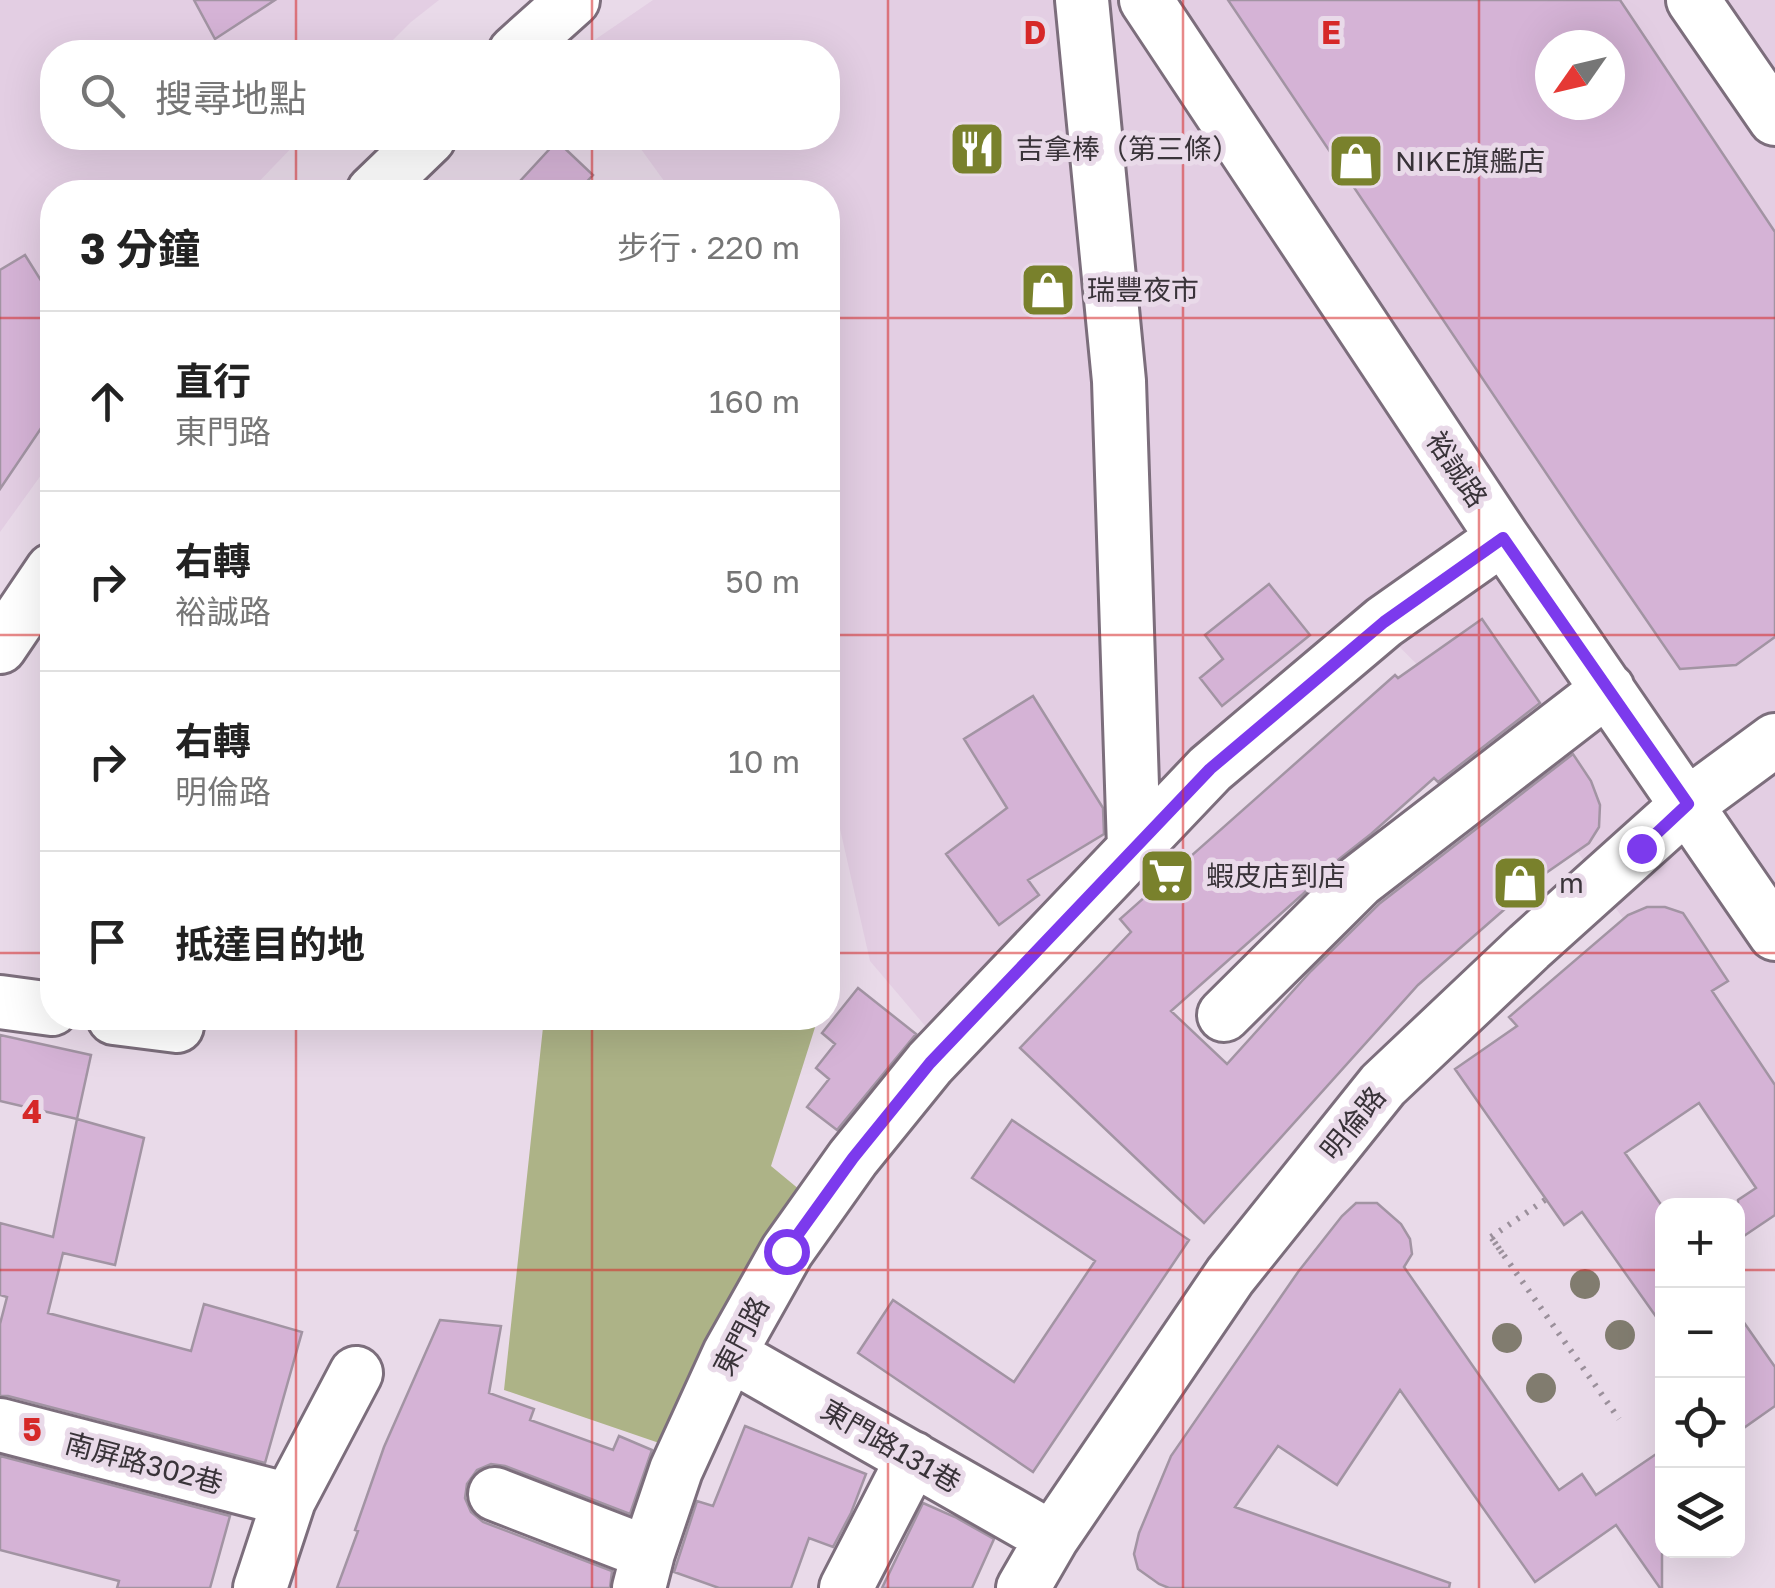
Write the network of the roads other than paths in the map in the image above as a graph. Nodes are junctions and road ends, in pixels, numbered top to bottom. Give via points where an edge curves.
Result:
1 (574, 0) edge
2 (1082, 0) edge
3 (1146, 0) edge
4 (1693, 0) edge
5 (528, 40) edge
6 (1775, 119) edge
7 (416, 150) edge
8 (385, 180) edge
9 (1503, 538) junction
10 (40, 588) edge
11 (0, 647) edge
12 (1608, 689) junction
13 (1775, 740) edge
14 (1688, 804) junction
15 (1134, 848) junction
16 (1775, 934) edge
17 (0, 1002) edge
18 (40, 1007) edge
19 (1224, 1016) dead end
20 (729, 1354) junction
21 (356, 1373) dead end
22 (0, 1425) edge
23 (913, 1458) junction
24 (495, 1494) dead end
25 (289, 1500) junction
26 (1052, 1538) junction
27 (644, 1570) edge
28 (1027, 1587) edge
29 (260, 1588) edge
30 (846, 1588) edge

1 - 5 street
2 - 15 street via 1119,382
3 - 9 street, 裕誠路
4 - 6 street
7 - 8 street
9 - 12 street, 裕誠路
9 - 15 street, 東門路 via 1384,622 1210,769
10 - 11 street
12 - 14 street, 裕誠路
12 - 19 street via 1359,881
13 - 14 street, 明倫路
14 - 16 street, 裕誠路
14 - 26 street, 明倫路 via 1383,1085 1230,1276
15 - 20 street, 東門路 via 942,1051 853,1158 786,1251
17 - 18 street
20 - 23 street, 東門路131巷
20 - 27 street, 東門路 via 676,1470
21 - 25 street
22 - 25 street, 南屏路302巷
23 - 26 street, 東門路131巷
23 - 30 street
24 - 27 street
25 - 29 street
26 - 28 street, 明倫路

